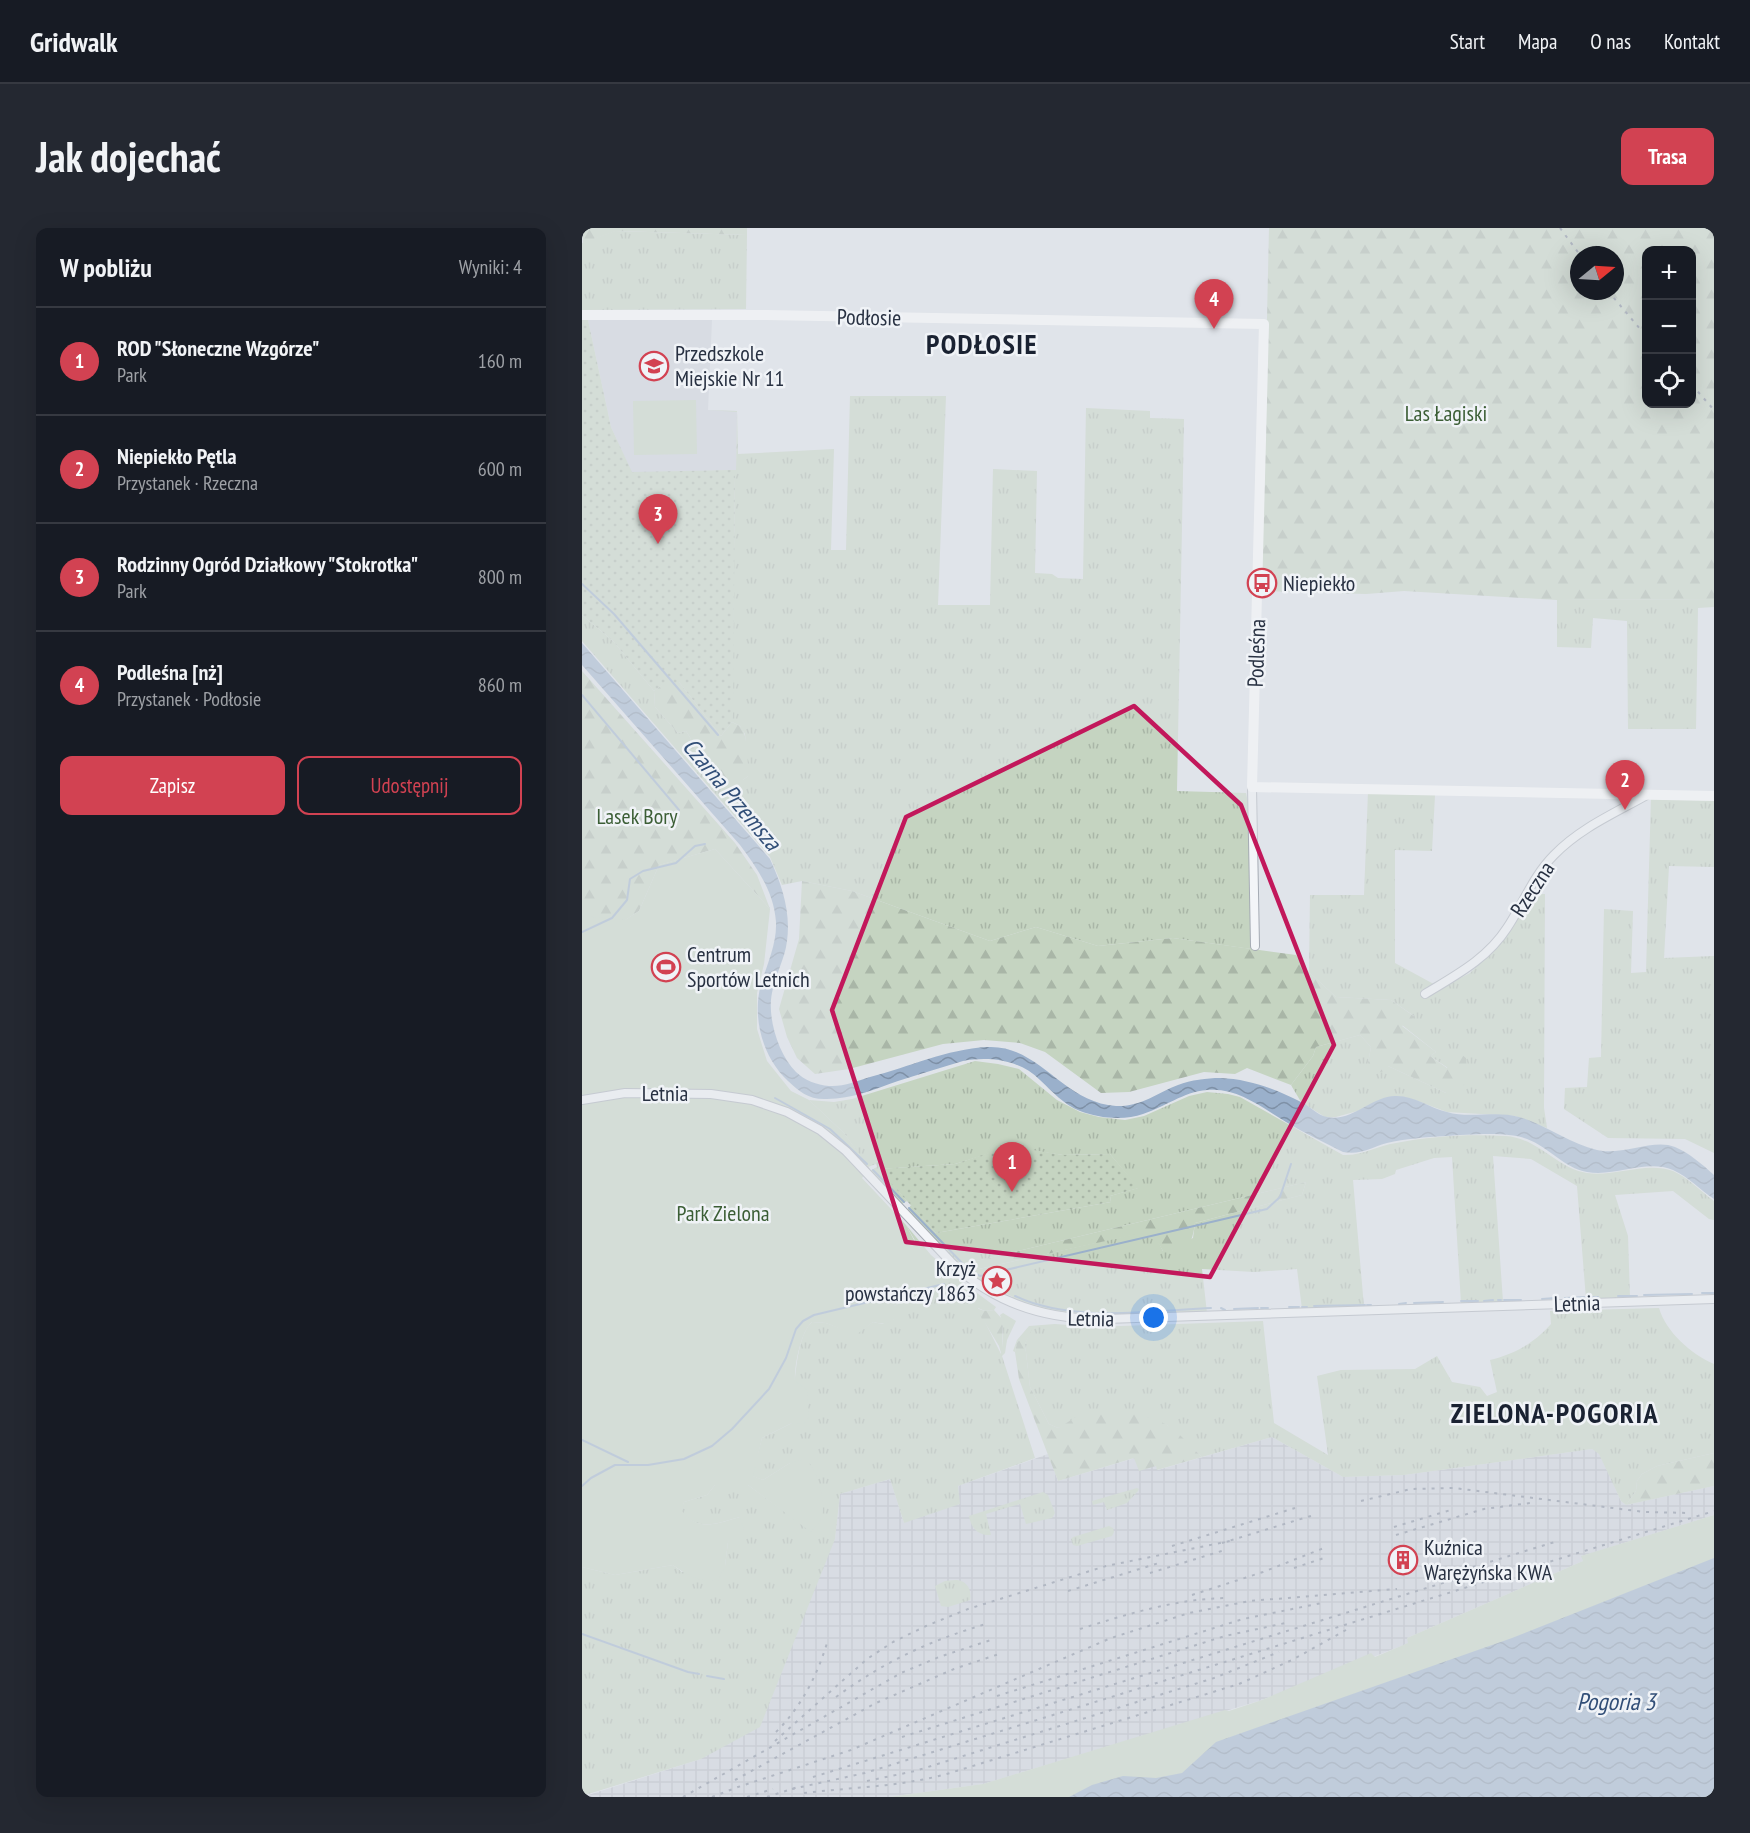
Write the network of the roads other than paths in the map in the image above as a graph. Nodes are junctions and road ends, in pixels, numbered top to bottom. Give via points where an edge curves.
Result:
1 (582, 315) edge
2 (1264, 324) joint
3 (1252, 787) junction
4 (1649, 794) junction
5 (1714, 796) edge
6 (1255, 946) dead end
7 (1425, 993) dead end
8 (582, 1100) edge
9 (1714, 1299) edge

1 - 2 street, Podłosie
2 - 3 street, Podleśna
3 - 4 street
3 - 6 street, Podleśna
4 - 5 street
4 - 7 street, Rzeczna via 1567,842 1529,888 1499,939 1464,972
8 - 9 street, Letnia via 625,1093 711,1094 752,1100 787,1112 820,1130 846,1151 970,1279 1002,1299 1050,1316 1106,1319

